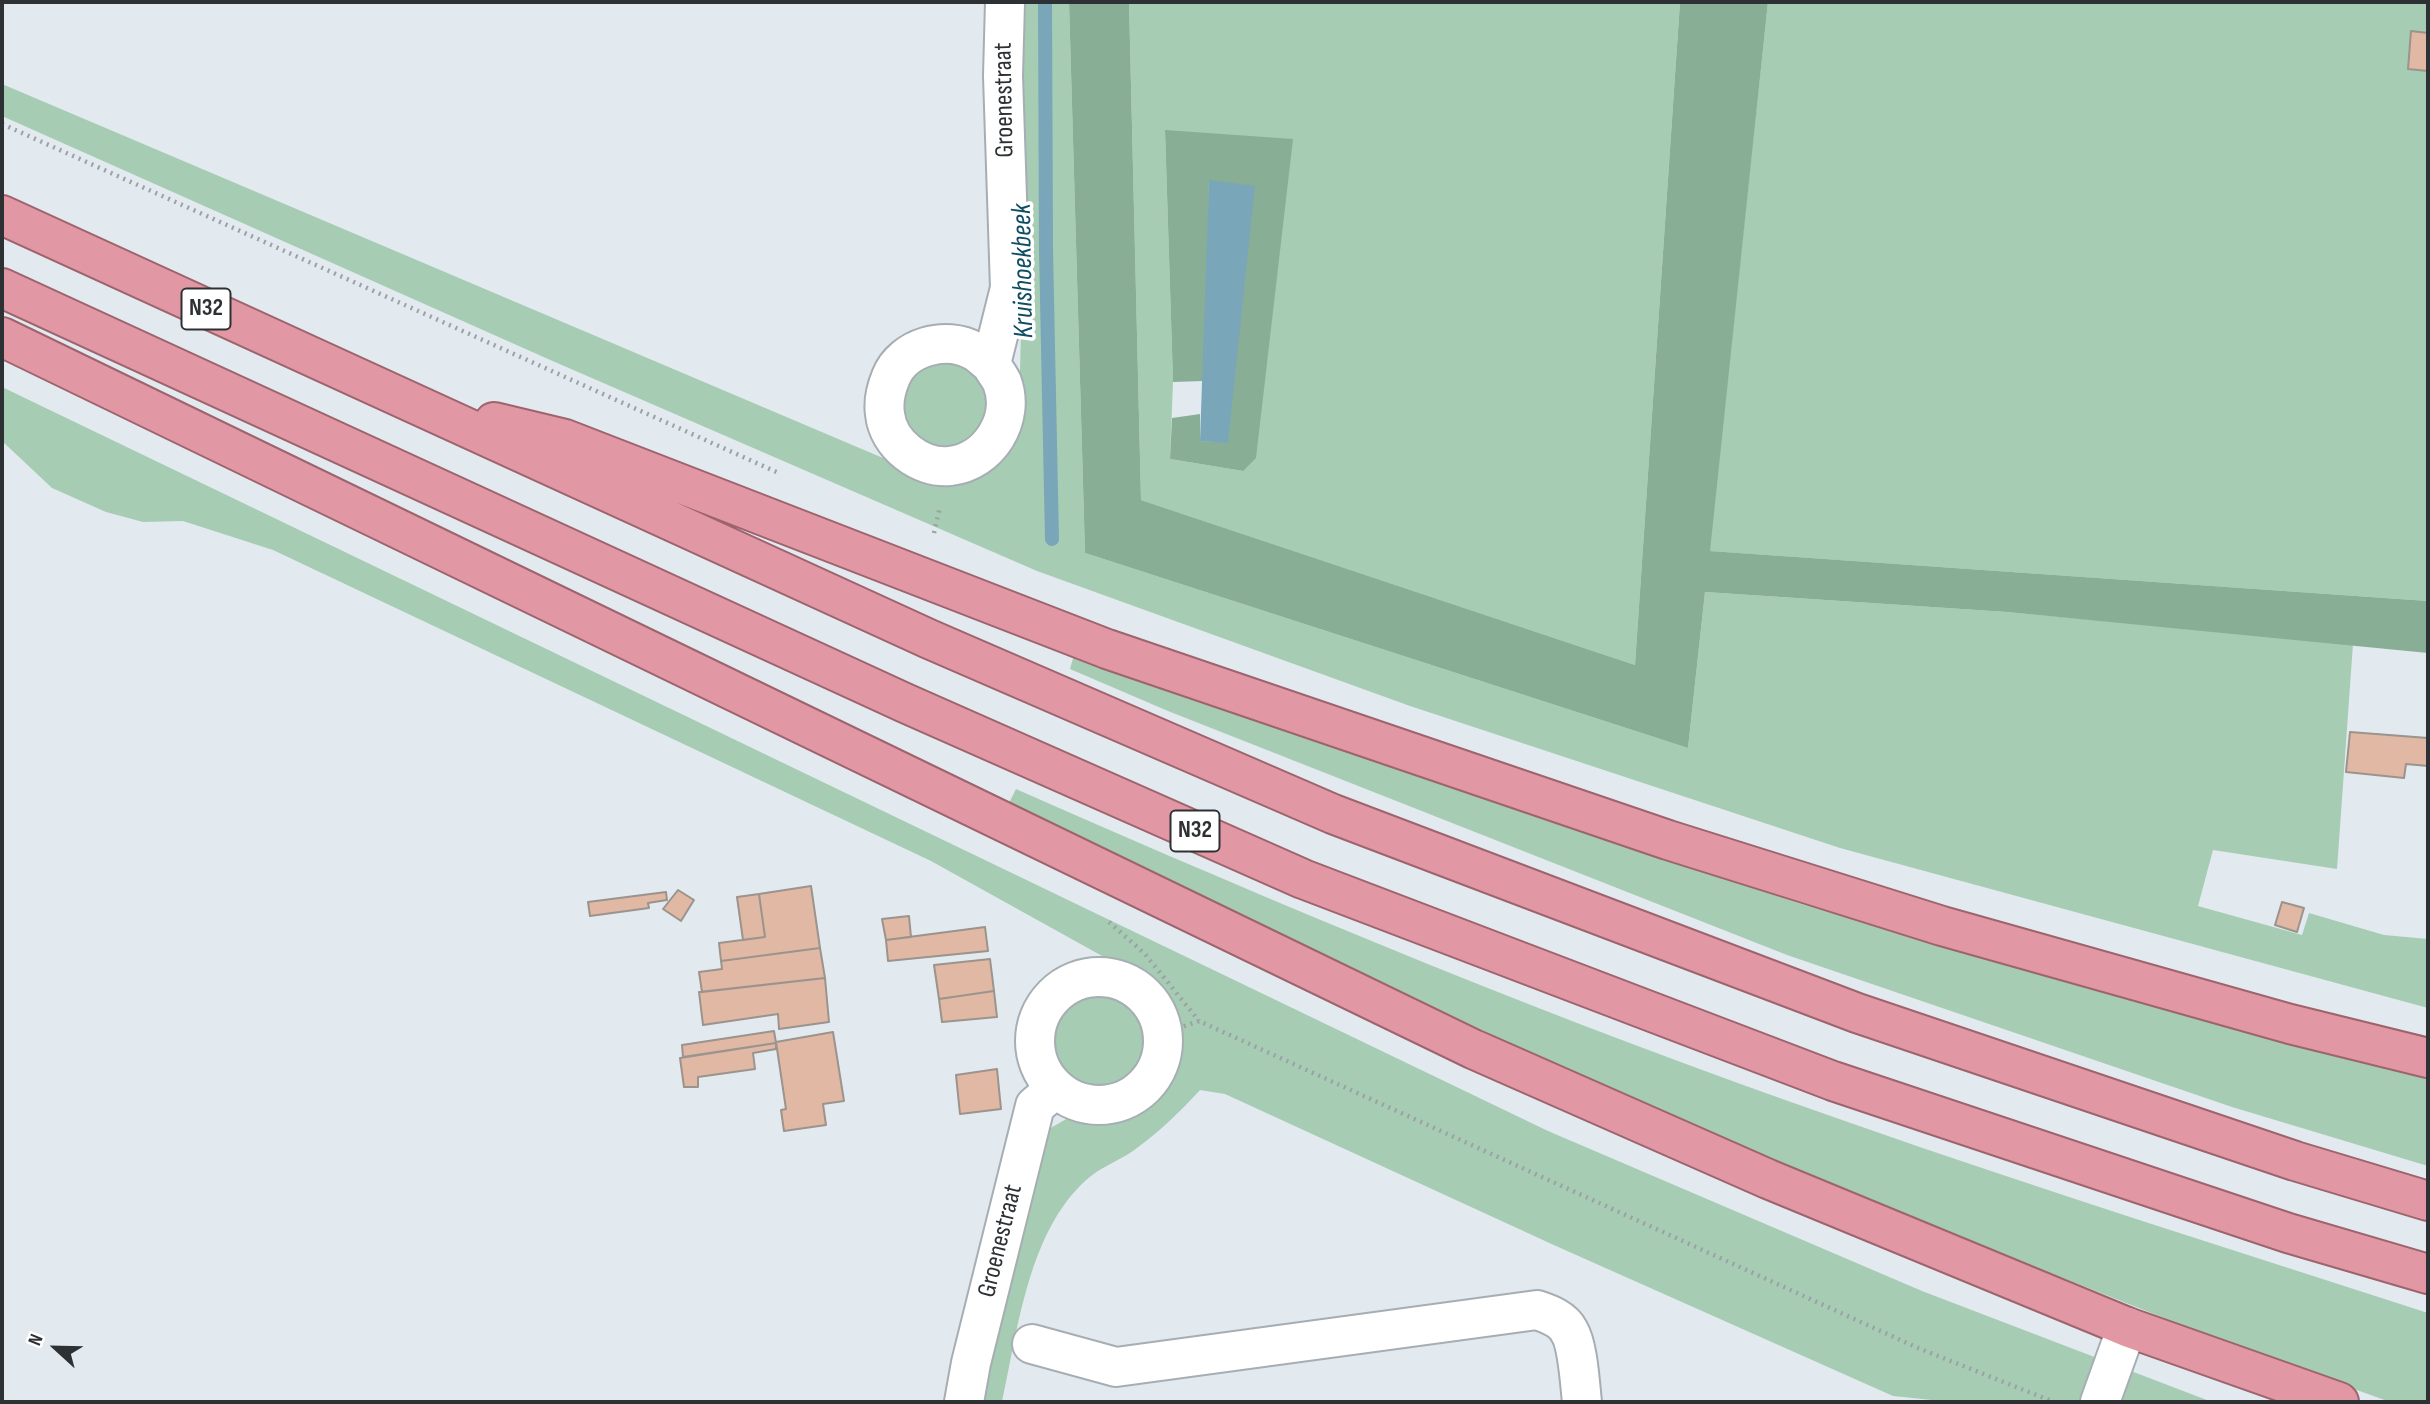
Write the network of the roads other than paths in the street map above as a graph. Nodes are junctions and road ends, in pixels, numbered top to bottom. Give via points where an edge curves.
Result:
1 (1005, 2) edge
2 (2, 215) edge
3 (2, 288) edge
4 (2, 337) edge
5 (991, 364) dead end
6 (410, 403) junction
7 (2428, 1058) edge
8 (1055, 1089) junction
9 (2428, 1201) edge
10 (2428, 1273) edge
11 (2127, 1327) junction
12 (1032, 1344) dead end
13 (964, 1402) edge
14 (1583, 1402) edge
15 (2100, 1402) edge
16 (2339, 1402) edge

1 - 5 street, Groenestraat via 1010,288
2 - 6 highway, N32
3 - 10 highway, N32 via 905,703 1303,879 1833,1081 2288,1233
4 - 11 highway via 1473,1049 1768,1180
6 - 7 highway via 565,439 1107,649 1668,840 1942,926
6 - 9 highway, N32 via 929,639 1333,814 1857,1013 2295,1161
8 - 8 street via 1040,1068 1035,1032 1050,999 1070,983 1093,976 1118,979 1140,990 1181,1027 1142,1091 1113,1105 1082,1104
8 - 13 street, Groenestraat via 1035,1106
11 - 15 street
11 - 16 highway
12 - 14 street via 1116,1367 1537,1310 1554,1316 1569,1331

